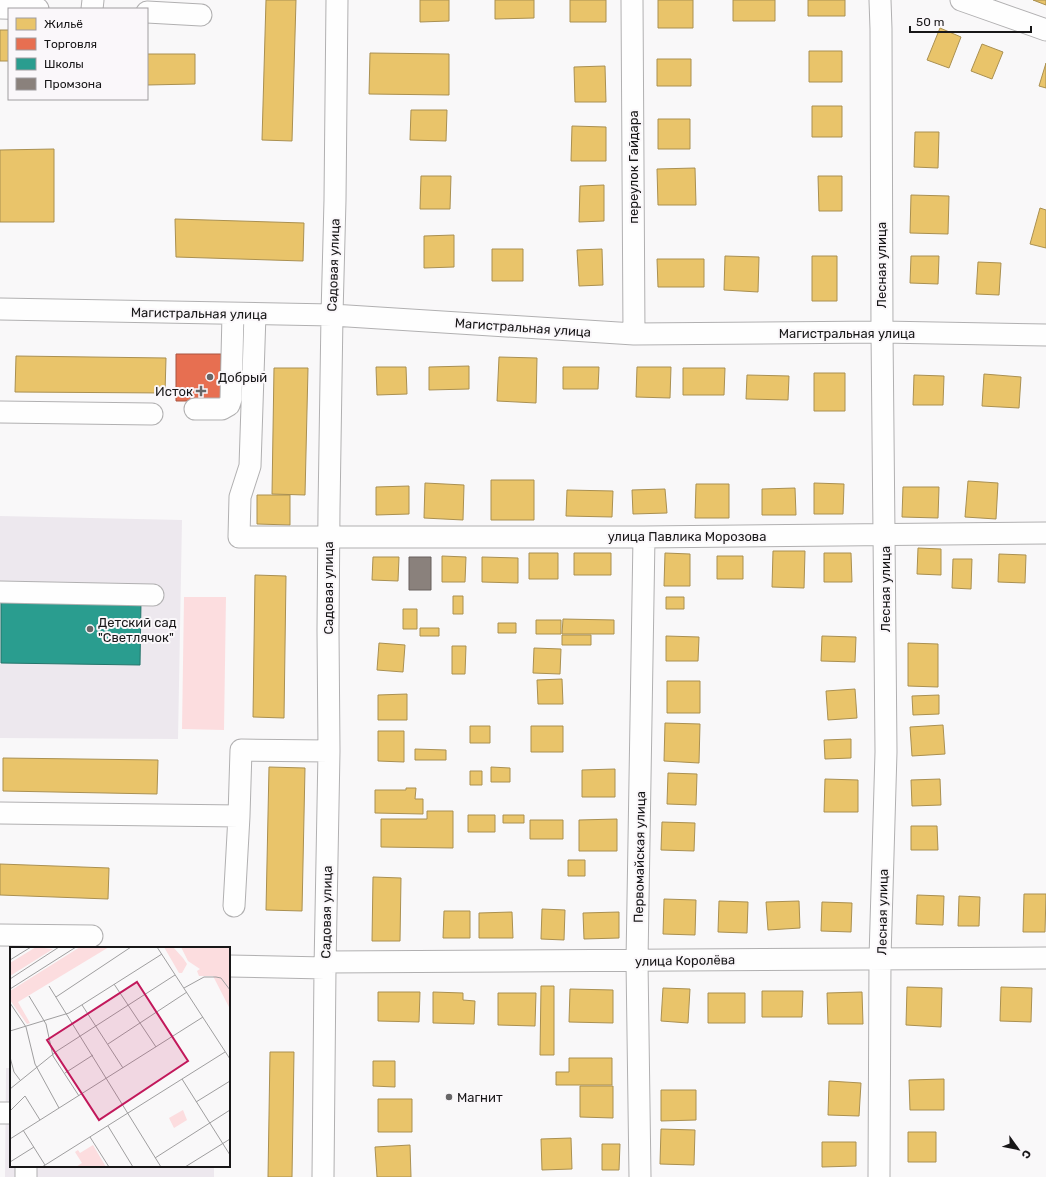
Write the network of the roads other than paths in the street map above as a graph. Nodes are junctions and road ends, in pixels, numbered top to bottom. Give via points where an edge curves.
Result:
1 (337, 0) edge
2 (632, 0) edge
3 (880, 0) edge
4 (961, 0) edge
5 (154, 8) edge
6 (201, 15) dead end
7 (1046, 30) edge
8 (0, 309) edge
9 (233, 314) junction
10 (255, 314) junction
11 (332, 315) junction
12 (882, 332) junction
13 (634, 334) junction
14 (1046, 335) edge
15 (195, 409) dead end
16 (0, 412) edge
17 (152, 414) dead end
18 (1046, 533) edge
19 (884, 534) junction
20 (329, 537) junction
21 (644, 537) junction
22 (0, 592) edge
23 (153, 595) dead end
24 (329, 751) junction
25 (0, 813) edge
26 (239, 816) junction
27 (234, 906) dead end
28 (0, 935) edge
29 (92, 936) dead end
30 (880, 958) junction
31 (1046, 958) edge
32 (637, 961) junction
33 (325, 965) junction
34 (230, 966) edge
35 (323, 1177) edge
36 (640, 1177) edge
37 (879, 1177) edge

1 - 11 street, Садовая улица
2 - 13 street, переулок Гайдара
3 - 12 street, Лесная улица
4 - 7 street
5 - 6 street
8 - 9 street, Магистральная улица
9 - 10 street, Магистральная улица
9 - 15 street via 231,399 222,409
10 - 11 street, Магистральная улица
10 - 20 street, улица Павлика Морозова via 250,466 240,496 239,536
11 - 13 street, Магистральная улица
11 - 20 street, Садовая улица
12 - 13 street, Магистральная улица
12 - 14 street, Магистральная улица
12 - 19 street, Лесная улица
16 - 17 street
18 - 19 street, улица Павлика Морозова
19 - 21 street, улица Павлика Морозова
19 - 30 street, Лесная улица via 886,752
20 - 21 street, улица Павлика Морозова
20 - 24 street, Садовая улица
21 - 32 street, Первомайская улица
22 - 23 street
24 - 26 street via 241,750
24 - 33 street, Садовая улица
25 - 26 street
26 - 27 street
28 - 29 street
30 - 31 street, улица Королёва
30 - 32 street, улица Королёва
30 - 37 street, Лесная улица
32 - 33 street, улица Королёва
32 - 36 street, Первомайская улица
33 - 34 street, улица Королёва
33 - 35 street, Садовая улица

